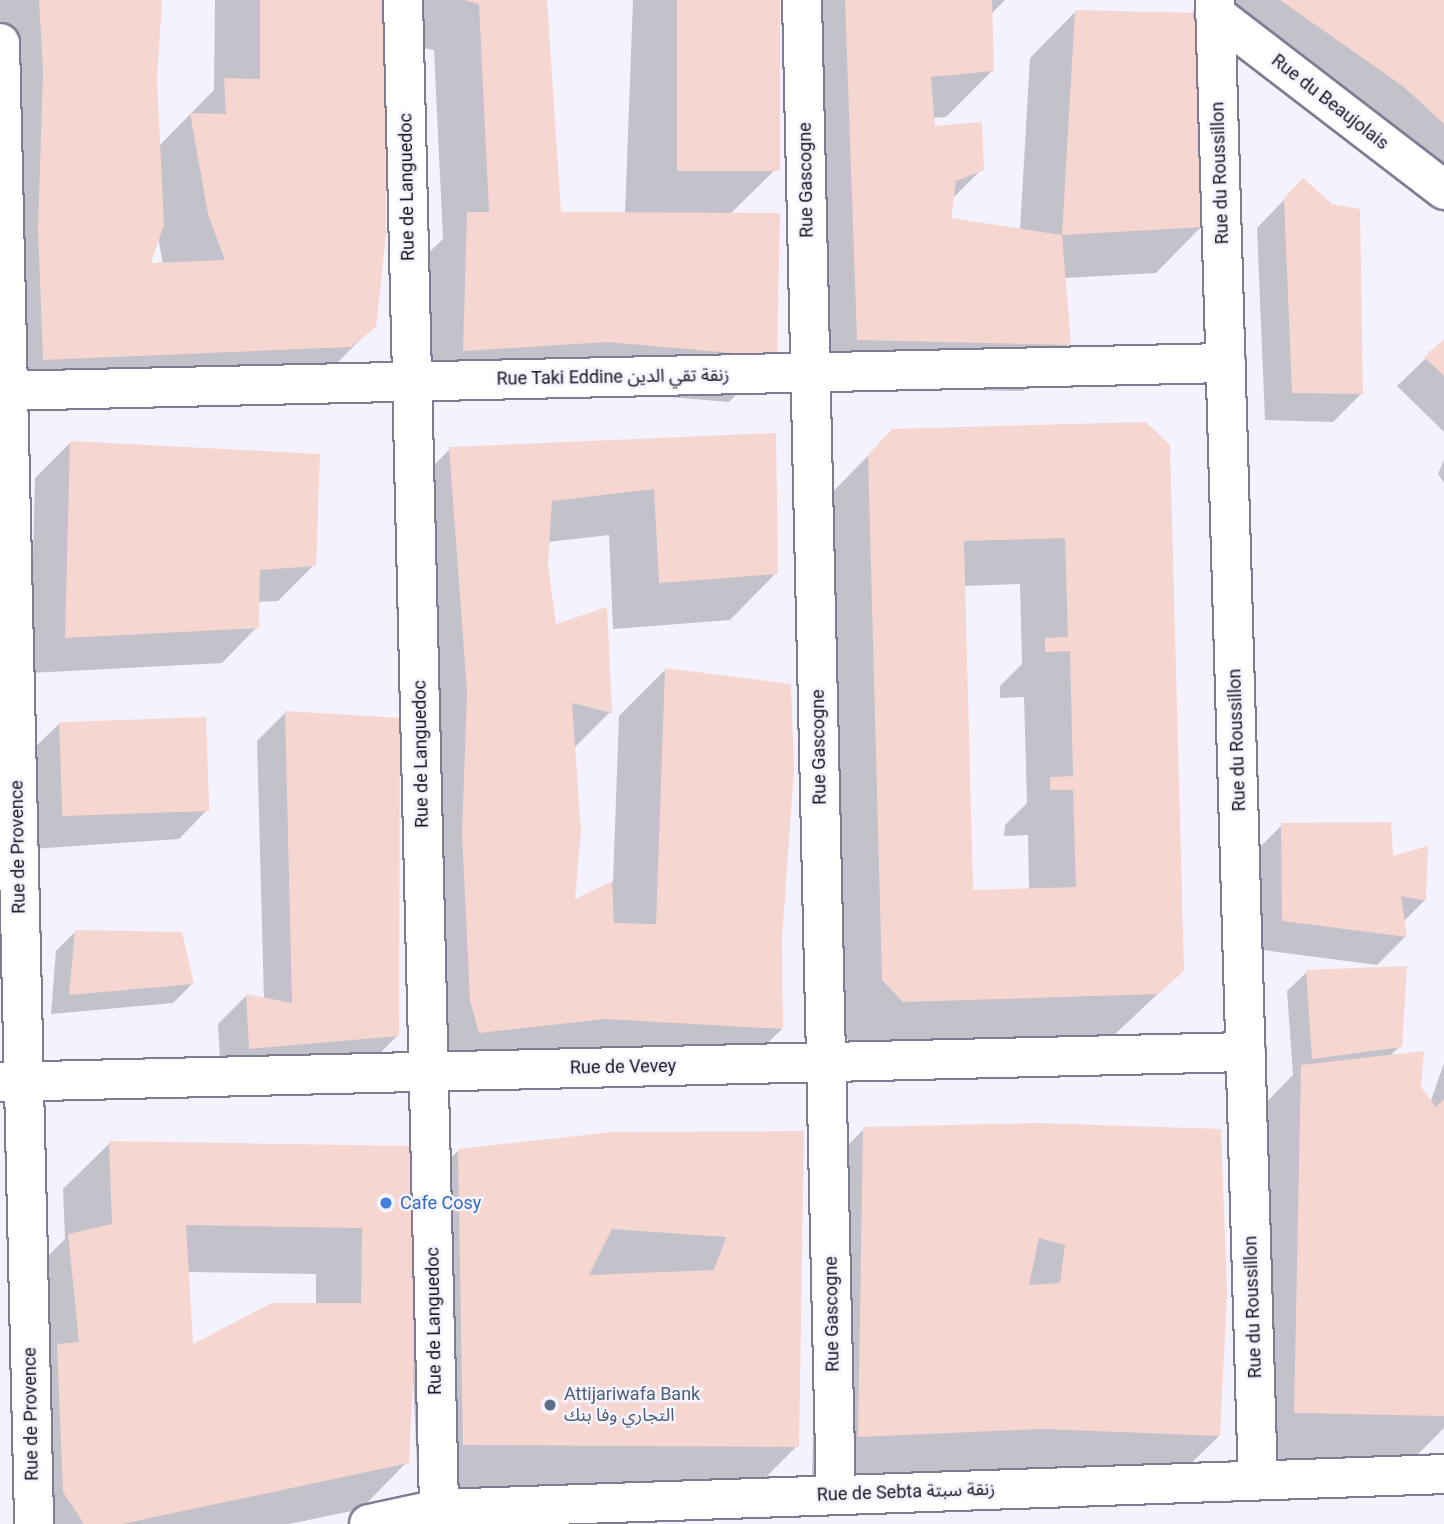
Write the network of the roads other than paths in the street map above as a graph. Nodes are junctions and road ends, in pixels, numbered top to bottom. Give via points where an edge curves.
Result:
1 (403, 0) edge
2 (802, 0) edge
3 (1215, 7) edge
4 (0, 43) edge
5 (1444, 190) edge
6 (1226, 363) junction
7 (810, 372) junction
8 (412, 381) junction
9 (4, 391) edge
10 (1246, 1052) junction
11 (826, 1062) junction
12 (428, 1072) junction
13 (12, 1082) edge
14 (1444, 1474) edge
15 (1258, 1480) junction
16 (836, 1494) junction
17 (439, 1509) junction
18 (34, 1524) edge
19 (369, 1524) edge

1 - 8 street, Rue de Languedoc
2 - 7 street, Rue Gascogne
3 - 5 street, Rue du Beaujolais
3 - 6 street, Rue du Roussillon
4 - 9 street, Rue de Provence
6 - 7 street, Rue Taki Eddine زنقة تقي الدين
6 - 10 street, Rue du Roussillon
7 - 8 street, Rue Taki Eddine زنقة تقي الدين
7 - 11 street, Rue Gascogne
8 - 9 street, Rue Taki Eddine زنقة تقي الدين
8 - 12 street, Rue de Languedoc
9 - 13 street, Rue de Provence
10 - 11 street, Rue de Vevey
10 - 15 street, Rue du Roussillon
11 - 12 street, Rue de Vevey
11 - 16 street, Rue Gascogne
12 - 13 street, Rue de Vevey
12 - 17 street, Rue de Languedoc
13 - 18 street, Rue de Provence
14 - 15 street, Rue de Sebta زنقة سبتة
15 - 16 street, Rue de Sebta زنقة سبتة
16 - 17 street, Rue de Sebta زنقة سبتة
17 - 19 street, Rue de Sebta زنقة سبتة

